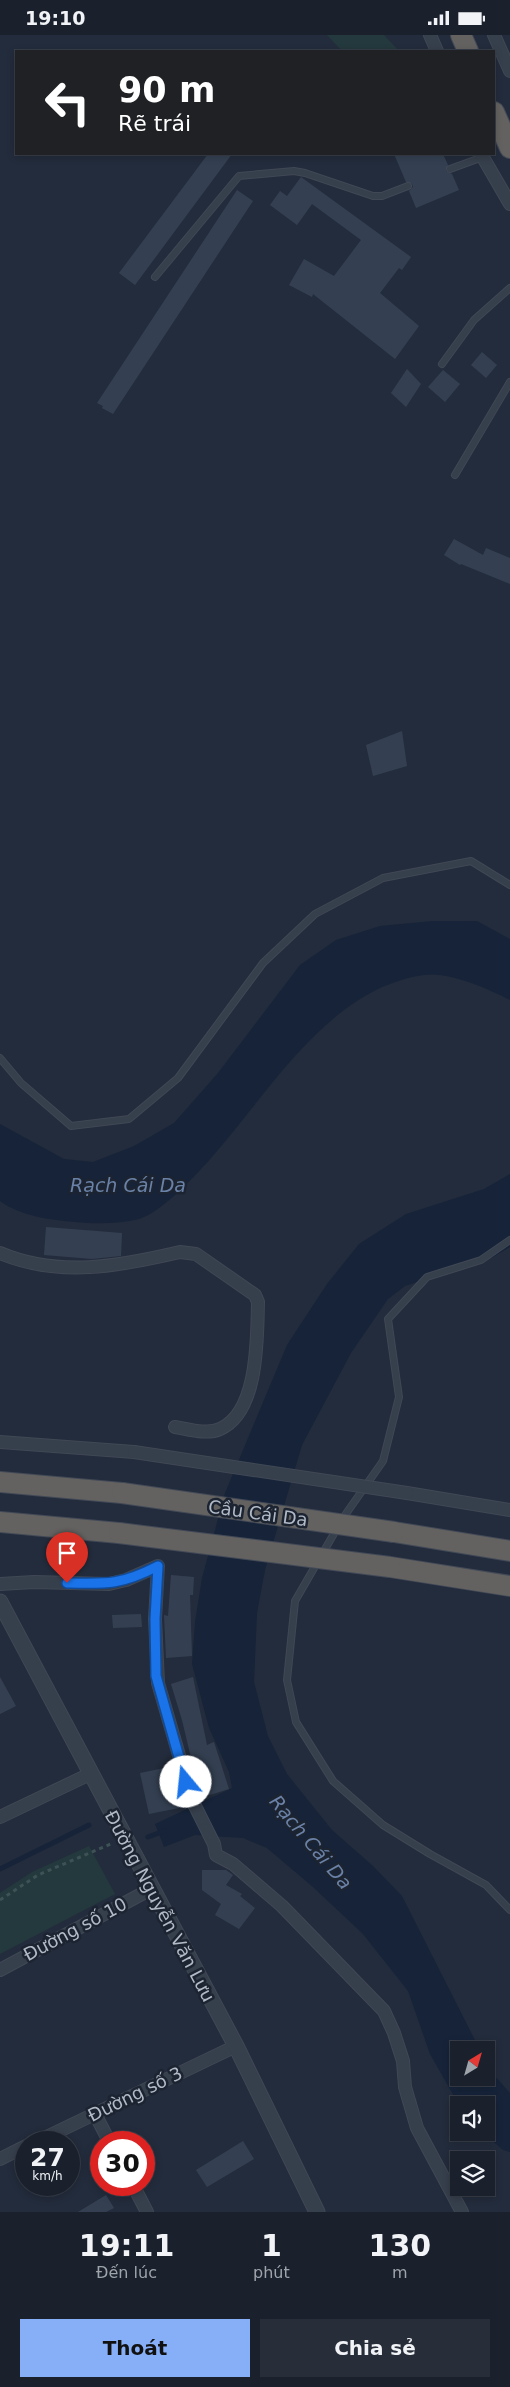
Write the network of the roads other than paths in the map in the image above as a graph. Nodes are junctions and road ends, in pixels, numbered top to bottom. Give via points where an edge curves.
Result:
1 (430, 35) edge
2 (461, 35) edge
3 (494, 35) edge
4 (437, 50) edge
5 (468, 50) edge
6 (510, 71) edge
7 (496, 117) edge
8 (510, 148) edge
9 (482, 155) edge
10 (450, 169) dead end
11 (408, 186) dead end
12 (510, 203) edge
13 (155, 277) dead end
14 (510, 288) edge
15 (442, 364) dead end
16 (510, 383) edge
17 (455, 475) dead end
18 (510, 885) edge
19 (0, 1058) edge
20 (510, 1240) edge
21 (0, 1253) edge
22 (175, 1427) dead end
23 (0, 1442) edge
24 (0, 1482) edge
25 (510, 1510) edge
26 (0, 1522) edge
27 (510, 1551) edge
28 (0, 1584) edge
29 (510, 1586) edge
30 (0, 1602) edge
31 (90, 1774) junction
32 (0, 1817) edge
33 (151, 1889) junction
34 (510, 1910) edge
35 (0, 1970) edge
36 (236, 2046) junction
37 (95, 2113) junction
38 (58, 2131) edge
39 (104, 2131) edge
40 (15, 2152) edge
41 (0, 2159) edge
42 (139, 2196) edge
43 (147, 2212) edge
44 (317, 2212) edge
45 (462, 2212) edge

1 - 4 street
2 - 5 highway
3 - 6 street
7 - 8 highway
9 - 10 lane
9 - 12 street
11 - 13 lane via 372,196 294,171 239,177
14 - 15 lane via 474,320
16 - 17 lane
18 - 19 lane via 471,861 383,878 315,915 263,963 178,1079 129,1119 71,1126 21,1083
20 - 34 lane via 481,1260 427,1277 388,1319 398,1397 383,1461 342,1518 295,1601 286,1680 296,1722 333,1781 383,1825 486,1885
21 - 22 street via 40,1264 79,1269 122,1265 190,1252 255,1295 258,1302 256,1349 249,1393 237,1415 227,1425 211,1431
23 - 25 street, bridge via 134,1452
24 - 27 highway, Cầu Cái Da, bridge via 122,1493
26 - 29 highway, Cầu Cái Da, bridge via 118,1533 390,1567
28 - 45 street via 109,1585 158,1566 156,1676 192,1800 214,1844 216,1855 233,1864 282,1906 384,2011 402,2061 405,2087 417,2128
30 - 31 street, Đường Nguyễn Văn Lưu
31 - 32 street
31 - 33 street, Đường Nguyễn Văn Lưu
33 - 35 street, Đường số 10
33 - 36 street, Đường Nguyễn Văn Lưu
36 - 37 street, Đường số 3
36 - 44 street, Đường Nguyễn Văn Lưu
37 - 38 street, Đường số 3
37 - 39 street
40 - 41 street
42 - 43 street

